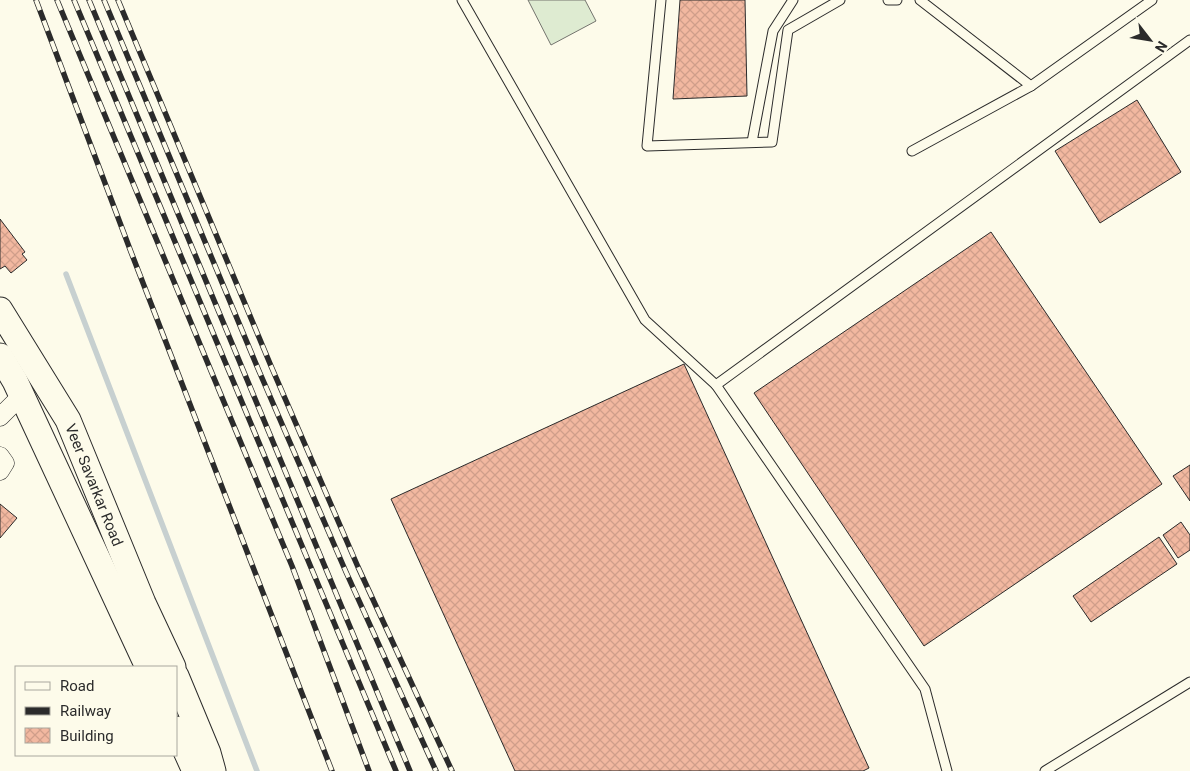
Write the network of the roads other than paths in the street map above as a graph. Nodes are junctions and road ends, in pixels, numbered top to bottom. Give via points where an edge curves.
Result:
1 (462, 0) edge
2 (661, 0) edge
3 (793, 0) edge
4 (840, 0) edge
5 (888, 0) edge
6 (897, 0) edge
7 (920, 0) edge
8 (1152, 0) edge
9 (1190, 40) edge
10 (1031, 86) junction
11 (752, 142) junction
12 (912, 151) dead end
13 (0, 310) edge
14 (0, 356) edge
15 (716, 384) junction
16 (22, 395) junction
17 (0, 417) edge
18 (0, 456) edge
19 (0, 471) edge
20 (148, 666) edge
21 (172, 666) edge
22 (178, 681) edge
23 (1190, 682) edge
24 (178, 733) edge
25 (195, 771) edge
26 (213, 771) edge
27 (947, 771) edge
28 (1045, 771) edge

1 - 15 lane via 644,320
2 - 11 lane via 647,146
3 - 11 lane via 773,32
4 - 11 lane via 788,30 772,142
5 - 6 lane
7 - 10 lane
8 - 10 lane
9 - 15 lane
10 - 12 lane
13 - 21 street, Veer Savarkar Road via 68,420
14 - 16 street, Veer Savarkar Road
15 - 27 lane via 924,690
16 - 17 street
16 - 20 street, Veer Savarkar Road
18 - 19 street via 5,463
22 - 26 street
23 - 28 lane
24 - 25 street

